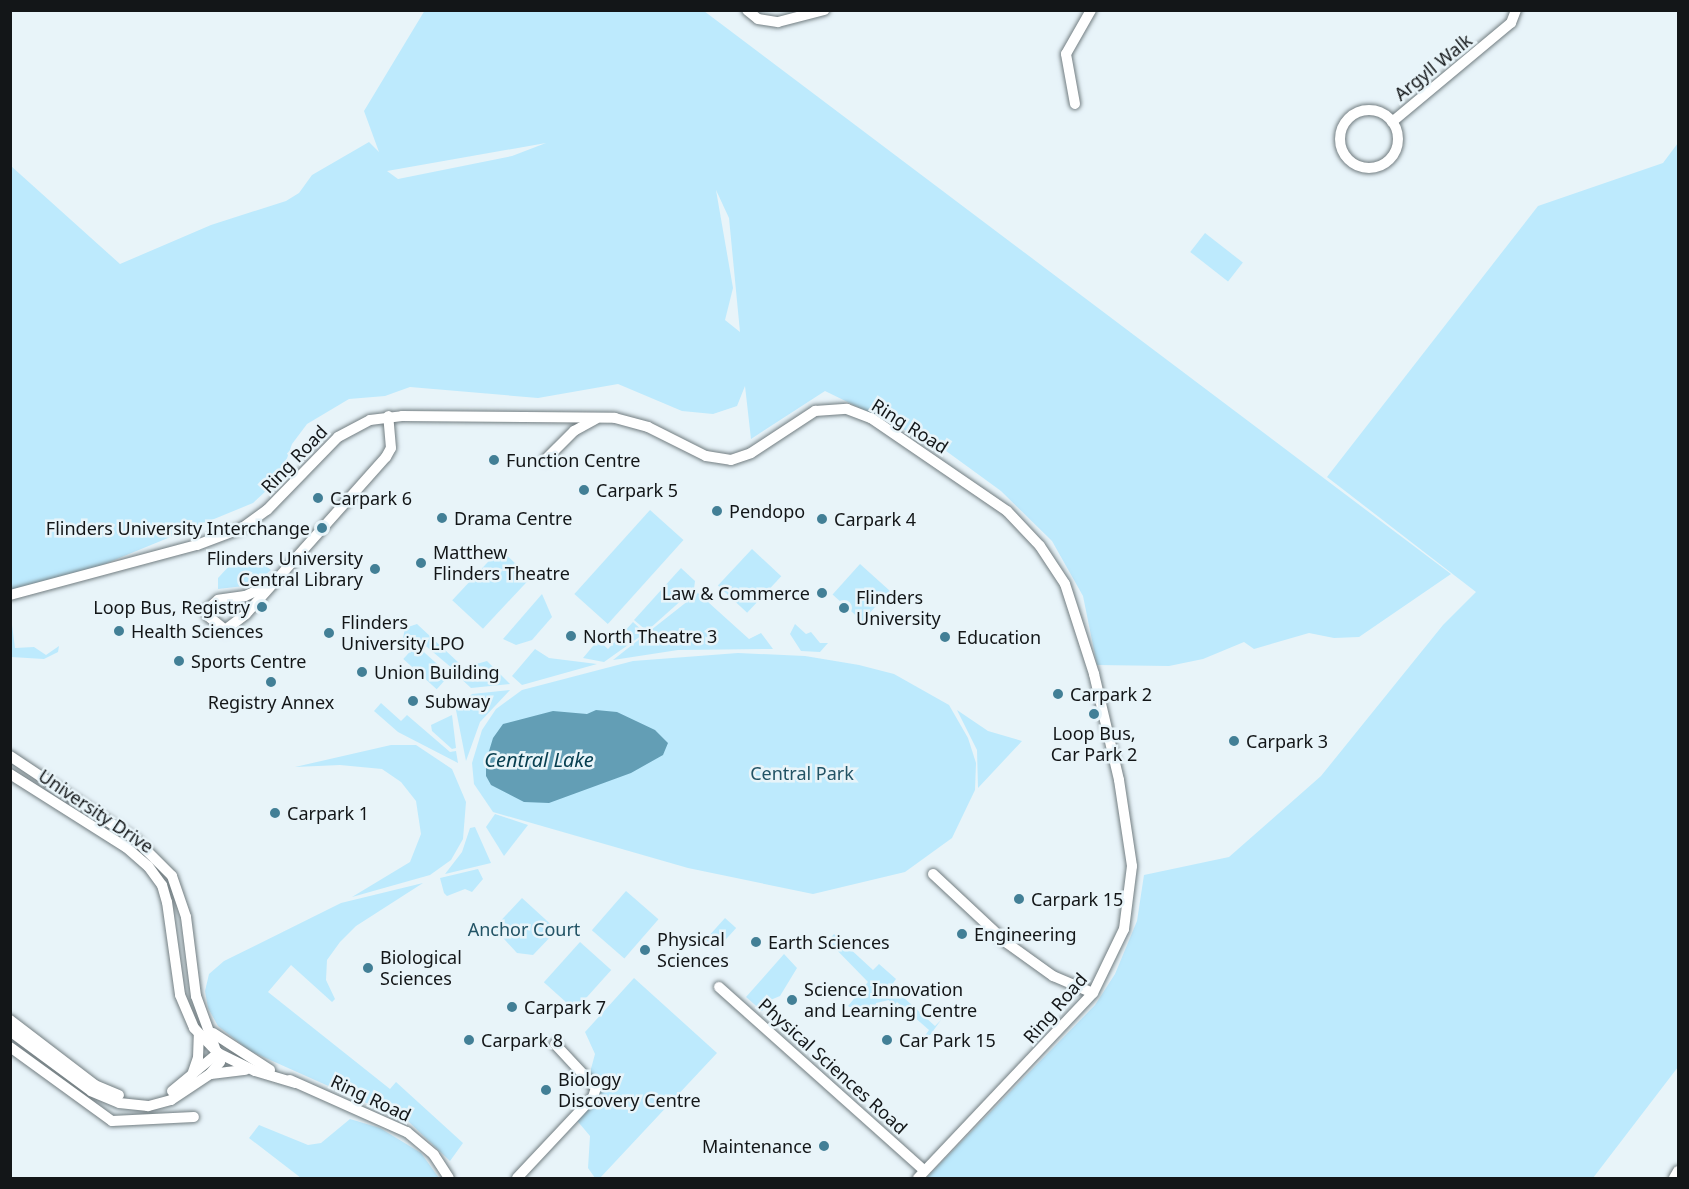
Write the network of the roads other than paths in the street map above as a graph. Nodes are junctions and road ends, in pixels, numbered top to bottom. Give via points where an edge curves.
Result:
1 (747, 10) edge
2 (824, 10) edge
3 (1091, 10) edge
4 (1516, 10) edge
5 (1075, 104) dead end
6 (1392, 122) junction
7 (388, 416) junction
8 (602, 417) junction
9 (546, 459) dead end
10 (271, 584) junction
11 (10, 595) edge
12 (10, 756) edge
13 (10, 774) edge
14 (933, 874) dead end
15 (175, 962) junction
16 (194, 973) junction
17 (719, 987) dead end
18 (1093, 993) junction
19 (10, 1020) edge
20 (10, 1031) edge
21 (213, 1033) junction
22 (199, 1035) junction
23 (555, 1044) dead end
24 (10, 1047) edge
25 (218, 1053) junction
26 (249, 1059) junction
27 (255, 1071) junction
28 (210, 1074) junction
29 (191, 1079) junction
30 (295, 1083) junction
31 (194, 1117) dead end
32 (1678, 1171) edge
33 (921, 1174) edge
34 (449, 1179) edge
35 (517, 1179) edge
36 (1674, 1179) edge

1 - 2 street via 767,21 778,22
3 - 5 street via 1066,54
4 - 6 street, Argyll Walk via 1511,23
6 - 6 street, Argyll Walk via 1396,130 1395,149 1383,164 1364,167 1347,159 1341,133 1350,117 1377,111
7 - 8 street, Ring Road
7 - 10 street via 391,448 386,457
7 - 11 street, Ring Road via 348,429 258,518 228,534
8 - 9 street via 574,431
8 - 18 street, Ring Road via 636,422 706,456 730,460 751,453 805,415 826,408 854,410 980,491 1040,546 1065,584 1087,641 1130,845 1129,908 1117,948
10 - 10 street via 229,629 222,629 208,616 207,610 218,600 245,596
12 - 16 street, University Drive via 128,834 160,861 180,891
13 - 15 street, University Drive via 127,848 148,866 162,885 167,902
14 - 18 street via 1007,943 1053,976
15 - 16 street
15 - 22 street, University Drive via 182,1002
16 - 21 street, University Drive via 199,1005
17 - 33 street, Physical Sciences Road
18 - 33 street, Ring Road
19 - 29 street via 95,1085 121,1096 157,1097
20 - 28 street via 91,1091 119,1103 161,1103
21 - 25 street, University Drive
21 - 26 street, Ring Road
22 - 25 street, University Drive
22 - 29 street via 198,1058
23 - 35 street via 596,1088 593,1097
24 - 31 street via 112,1120
25 - 26 street
25 - 27 street, Ring Road
25 - 28 street via 220,1062
25 - 29 street
26 - 30 street, Ring Road
27 - 28 street
27 - 30 street, Ring Road
30 - 34 street, Ring Road via 407,1132 430,1150
32 - 36 street

